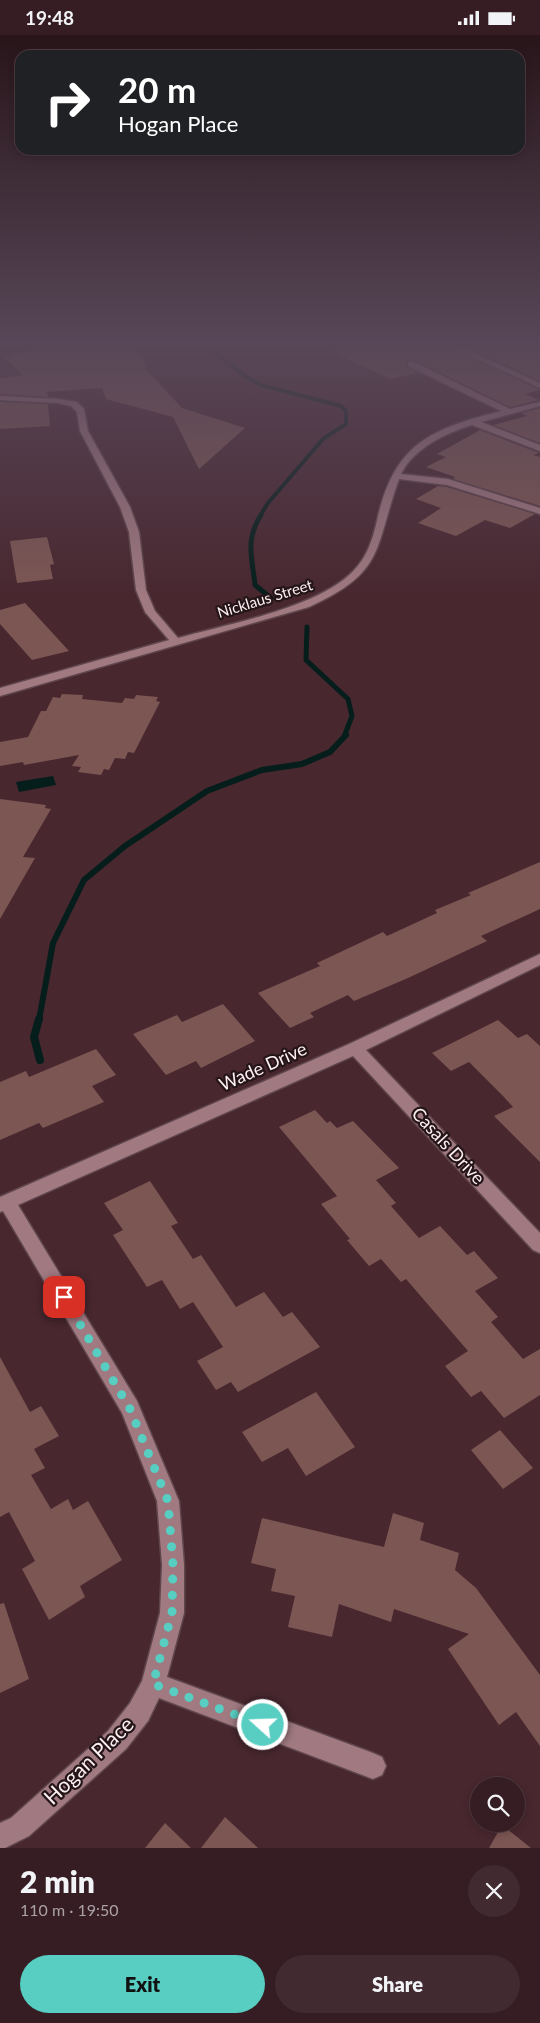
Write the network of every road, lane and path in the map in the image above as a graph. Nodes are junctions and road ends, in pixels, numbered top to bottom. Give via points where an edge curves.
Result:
1 (83, 428) edge
2 (459, 428) edge
3 (487, 428) edge
4 (540, 448) edge
5 (395, 476) junction
6 (540, 511) edge
7 (176, 642) junction
8 (0, 692) edge
9 (540, 959) edge
10 (355, 1048) junction
11 (3, 1204) edge
12 (540, 1245) edge
13 (153, 1684) junction
14 (372, 1766) dead end
15 (0, 1837) edge

1 - 7 street via 125,507 134,532 139,586 150,612
2 - 5 street, Nicklaus Street via 420,447 402,464
3 - 4 street
5 - 6 street via 454,483
5 - 7 street, Nicklaus Street via 372,552 347,583 305,605
7 - 8 street, Nicklaus Street
9 - 10 street, Wade Drive
10 - 11 street, Wade Drive
10 - 12 street, Casals Drive
11 - 13 street, Hogan Place via 130,1409 168,1501 173,1565 172,1613
13 - 14 street
13 - 15 street, Hogan Place via 139,1712 116,1740 20,1827

